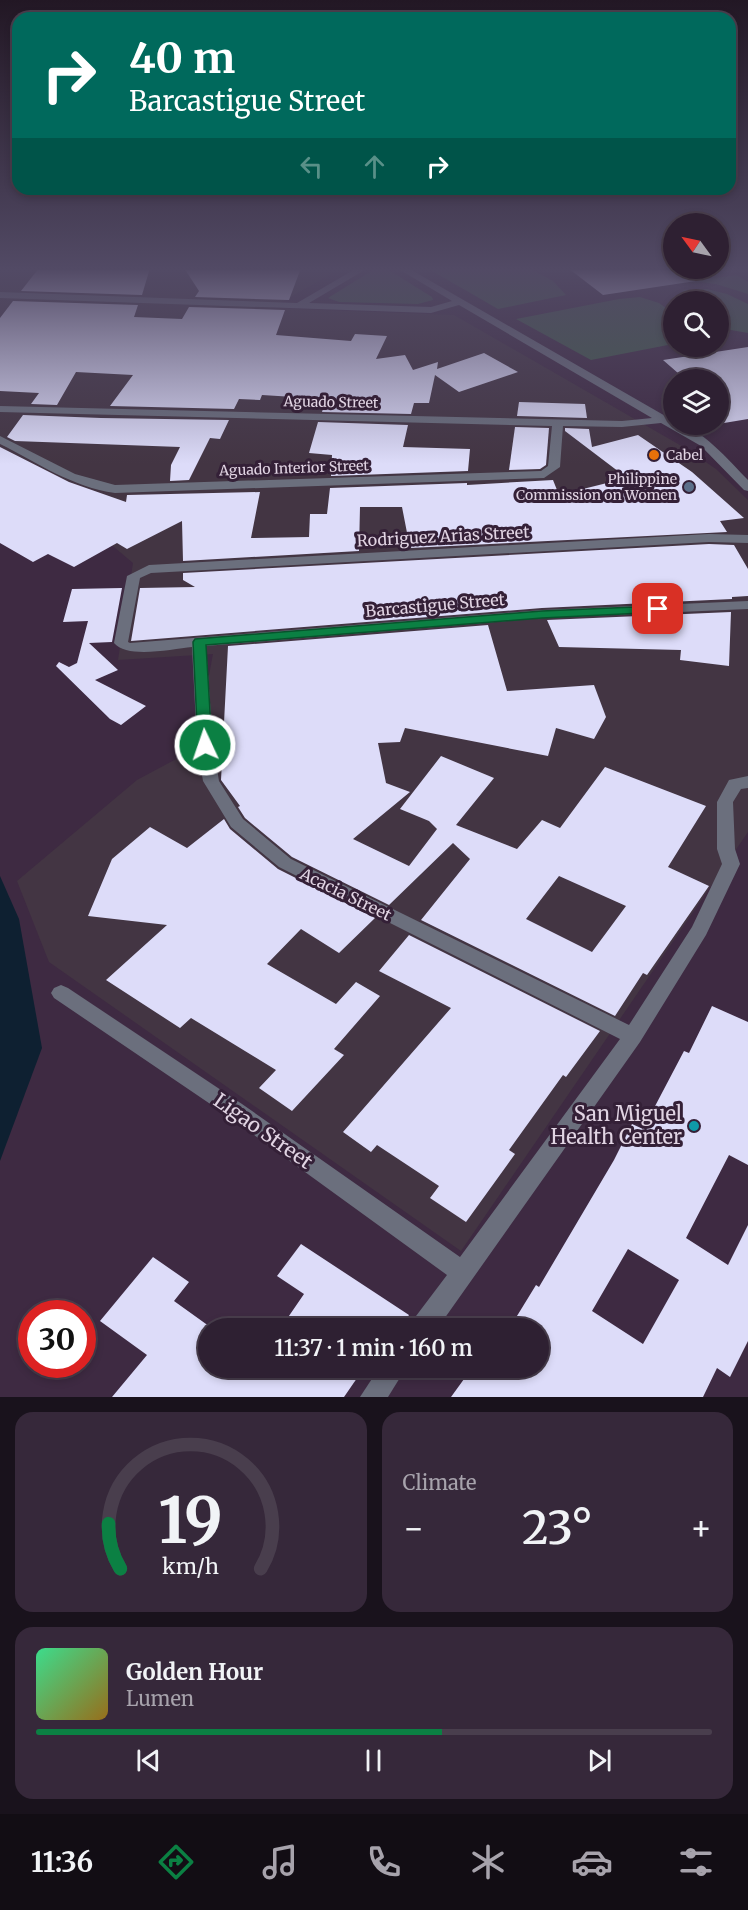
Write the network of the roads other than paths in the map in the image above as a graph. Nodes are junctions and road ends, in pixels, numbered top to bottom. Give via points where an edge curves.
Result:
1 (513, 333) edge
2 (0, 409) edge
3 (662, 420) junction
4 (558, 423) junction
5 (0, 439) edge
6 (748, 487) edge
7 (748, 539) edge
8 (748, 605) edge
9 (199, 642) junction
10 (126, 647) joint
11 (748, 782) edge
12 (61, 993) dead end
13 (633, 1036) junction
14 (462, 1272) junction
15 (430, 1318) edge
16 (387, 1378) edge
17 (373, 1397) edge

1 - 3 street
2 - 4 street, Aguado Street
3 - 4 street, Aguado Street
3 - 6 street via 705,444
4 - 5 street, Aguado Interior Street via 554,467 544,474 115,489 82,481
7 - 10 street, Rodriguez Arias Street via 709,538 141,571 134,576 121,643
8 - 9 street, Barcastigue Street via 542,614
9 - 10 street, Barcastigue Street
9 - 13 street, Acacia Street via 211,781 237,823 285,863
11 - 13 street via 735,784 724,802 726,849 731,864 700,930
12 - 14 street, Ligao Street via 235,1110
13 - 14 street
14 - 15 street
16 - 17 street

